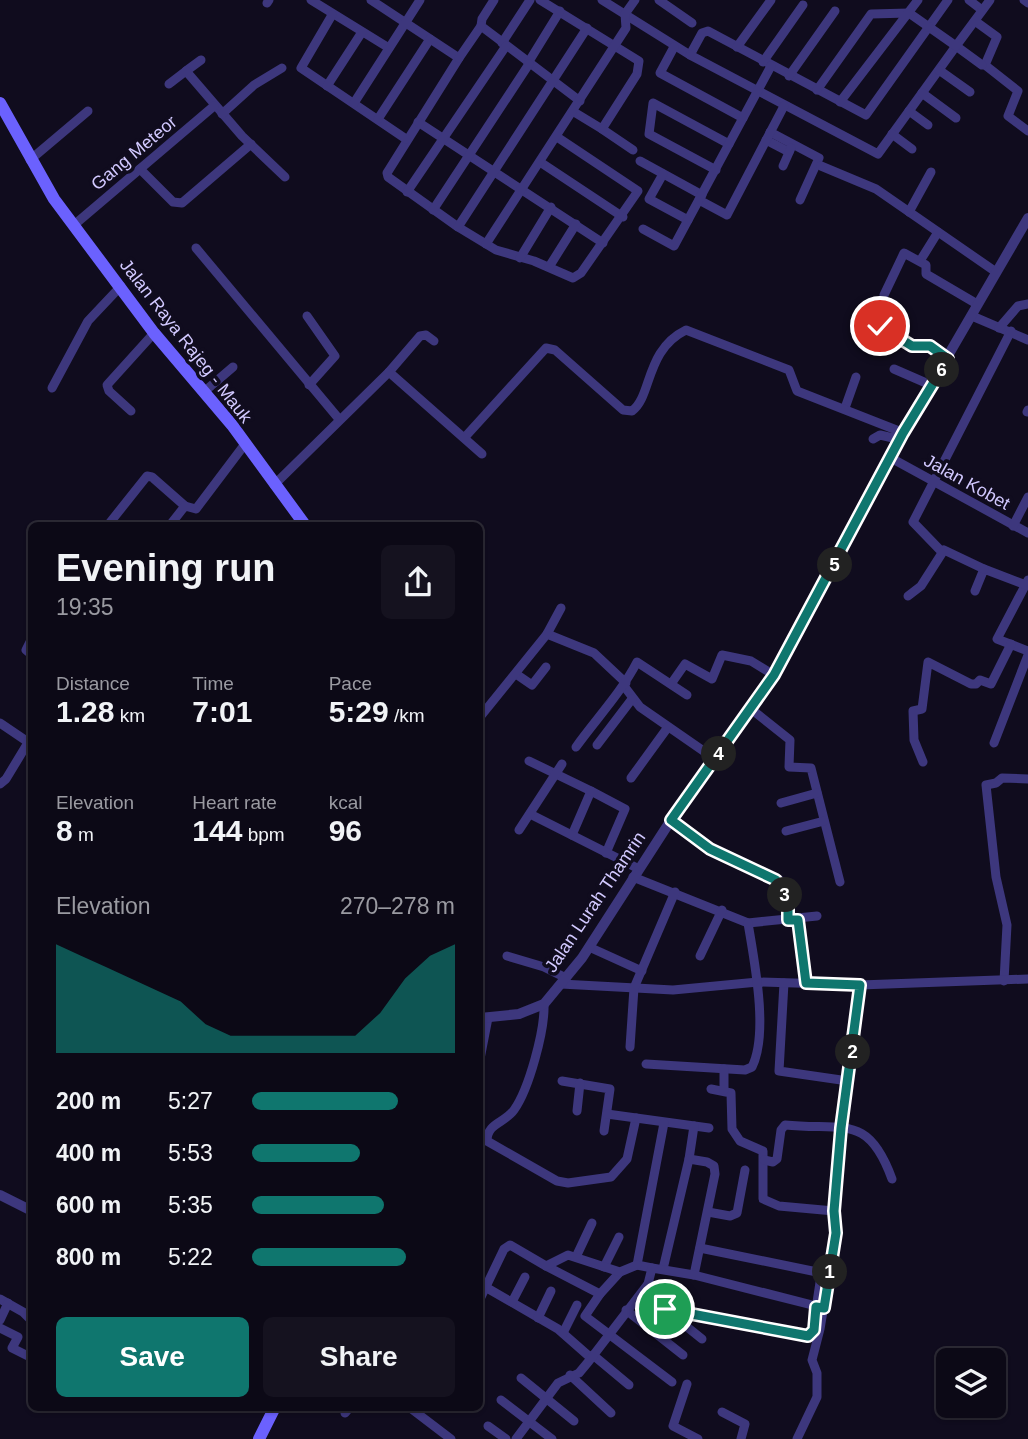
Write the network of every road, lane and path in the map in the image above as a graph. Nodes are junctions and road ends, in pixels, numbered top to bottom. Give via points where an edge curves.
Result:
1 (311, 0) edge
2 (371, 0) edge
3 (420, 0) edge
4 (530, 0) edge
5 (540, 0) edge
6 (602, 0) edge
7 (635, 0) edge
8 (659, 0) edge
9 (771, 0) edge
10 (918, 0) edge
11 (948, 0) edge
12 (969, 0) edge
13 (990, 0) edge
14 (490, 1) edge
15 (803, 5) dead end
16 (982, 10) junction
17 (559, 11) junction
18 (835, 11) dead end
19 (909, 13) junction
20 (625, 14) junction
21 (331, 15) junction
22 (975, 21) junction
23 (405, 23) junction
24 (692, 23) dead end
25 (481, 26) junction
26 (930, 27) junction
27 (587, 28) junction
28 (362, 33) junction
29 (430, 40) junction
30 (504, 45) junction
31 (615, 45) junction
32 (956, 46) junction
33 (674, 47) junction
34 (737, 47) junction
35 (389, 48) junction
36 (690, 55) junction
37 (458, 58) junction
38 (201, 60) dead end
39 (528, 64) junction
40 (767, 64) junction
41 (982, 65) dead end
42 (282, 68) dead end
43 (939, 70) junction
44 (186, 71) junction
45 (789, 76) junction
46 (553, 82) junction
47 (169, 84) dead end
48 (327, 86) junction
49 (817, 90) junction
50 (758, 92) junction
51 (970, 92) dead end
52 (922, 93) junction
53 (580, 101) junction
54 (840, 102) junction
55 (0, 103) edge
56 (354, 103) junction
57 (214, 106) junction
58 (784, 106) junction
59 (88, 111) dead end
60 (909, 111) junction
61 (574, 112) junction
62 (222, 114) junction
63 (743, 118) junction
64 (956, 118) dead end
65 (378, 120) junction
66 (418, 122) junction
67 (928, 125) dead end
68 (602, 130) junction
69 (1028, 131) edge
70 (892, 134) junction
71 (768, 136) junction
72 (557, 137) junction
73 (406, 139) junction
74 (444, 139) junction
75 (251, 144) junction
76 (729, 144) junction
77 (791, 148) junction
78 (912, 149) dead end
79 (633, 150) dead end
80 (470, 155) junction
81 (30, 160) junction
82 (639, 161) dead end
83 (541, 162) junction
84 (783, 166) dead end
85 (821, 166) dead end
86 (140, 169) junction
87 (716, 170) junction
88 (496, 171) junction
89 (931, 172) dead end
90 (663, 174) junction
91 (285, 177) dead end
92 (523, 188) junction
93 (407, 192) junction
94 (701, 197) junction
95 (800, 200) dead end
96 (551, 208) junction
97 (433, 210) junction
98 (909, 212) junction
99 (623, 217) junction
100 (688, 220) junction
101 (576, 224) junction
102 (74, 225) junction
103 (1026, 226) edge
104 (458, 227) junction
105 (643, 229) dead end
106 (937, 232) junction
107 (603, 243) junction
108 (486, 244) junction
109 (196, 248) dead end
110 (520, 258) junction
111 (920, 261) junction
112 (549, 267) junction
113 (996, 272) junction
114 (121, 286) junction
115 (884, 295) dead end
116 (977, 303) junction
117 (1028, 303) edge
118 (307, 316) dead end
119 (972, 316) junction
120 (999, 328) junction
121 (1012, 331) junction
122 (154, 333) junction
123 (874, 335) dead end
124 (1028, 340) edge
125 (434, 341) dead end
126 (948, 359) junction
127 (233, 367) dead end
128 (894, 369) dead end
129 (389, 372) junction
130 (856, 377) dead end
131 (309, 385) junction
132 (933, 386) junction
133 (52, 388) dead end
134 (205, 391) junction
135 (845, 408) junction
136 (131, 411) dead end
137 (339, 419) junction
138 (901, 432) junction
139 (465, 437) junction
140 (873, 439) dead end
141 (245, 444) junction
142 (482, 454) dead end
143 (891, 458) junction
144 (934, 483) junction
145 (274, 485) junction
146 (1028, 497) edge
147 (185, 506) junction
148 (110, 522) edge
149 (172, 522) edge
150 (304, 522) edge
151 (1013, 526) junction
152 (1028, 533) edge
153 (942, 551) junction
154 (984, 569) junction
155 (1027, 582) edge
156 (975, 592) dead end
157 (908, 596) dead end
158 (561, 608) dead end
159 (547, 634) junction
160 (1011, 645) junction
161 (1028, 653) edge
162 (546, 667) dead end
163 (516, 674) junction
164 (774, 675) junction
165 (671, 684) junction
166 (625, 685) junction
167 (687, 695) dead end
168 (632, 699) junction
169 (751, 709) junction
170 (483, 713) edge
171 (0, 723) edge
172 (668, 727) junction
173 (28, 738) edge
174 (28, 742) edge
175 (994, 743) dead end
176 (597, 745) dead end
177 (576, 747) dead end
178 (715, 759) junction
179 (529, 761) dead end
180 (923, 762) dead end
181 (559, 768) junction
182 (631, 778) dead end
183 (1028, 779) edge
184 (0, 784) edge
185 (591, 791) junction
186 (817, 793) junction
187 (781, 803) dead end
188 (530, 814) junction
189 (671, 820) junction
190 (824, 821) junction
191 (519, 830) dead end
192 (786, 831) dead end
193 (572, 835) junction
194 (606, 853) junction
195 (636, 873) junction
196 (840, 882) dead end
197 (675, 892) junction
198 (722, 910) junction
199 (817, 916) dead end
200 (788, 920) junction
201 (798, 920) junction
202 (748, 923) junction
203 (589, 947) junction
204 (507, 956) dead end
205 (700, 956) dead end
206 (642, 971) junction
207 (1028, 979) edge
208 (564, 981) junction
209 (1004, 981) junction
210 (758, 982) junction
211 (784, 983) junction
212 (806, 983) junction
213 (860, 985) junction
214 (634, 988) junction
215 (544, 1004) junction
216 (484, 1018) edge
217 (630, 1047) dead end
218 (646, 1064) dead end
219 (724, 1069) junction
220 (562, 1081) dead end
221 (848, 1082) junction
222 (580, 1083) junction
223 (710, 1089) dead end
224 (724, 1090) junction
225 (577, 1111) dead end
226 (607, 1114) junction
227 (636, 1118) junction
228 (483, 1123) edge
229 (664, 1123) junction
230 (694, 1126) junction
231 (491, 1127) junction
232 (709, 1128) dead end
233 (841, 1128) junction
234 (604, 1131) dead end
235 (689, 1159) junction
236 (764, 1160) junction
237 (745, 1170) dead end
238 (892, 1180) dead end
239 (0, 1195) edge
240 (28, 1209) edge
241 (834, 1211) junction
242 (708, 1212) junction
243 (592, 1223) dead end
244 (619, 1237) dead end
245 (700, 1248) junction
246 (576, 1257) junction
247 (637, 1265) junction
248 (546, 1266) junction
249 (604, 1267) junction
250 (652, 1268) junction
251 (663, 1269) junction
252 (620, 1272) junction
253 (694, 1275) junction
254 (525, 1278) dead end
255 (648, 1284) junction
256 (486, 1288) junction
257 (551, 1291) dead end
258 (483, 1294) edge
259 (600, 1294) junction
260 (4, 1301) edge
261 (512, 1302) junction
262 (577, 1305) dead end
263 (820, 1308) junction
264 (665, 1309) junction
265 (626, 1310) junction
266 (28, 1318) edge
267 (538, 1318) junction
268 (0, 1320) edge
269 (0, 1328) edge
270 (564, 1333) junction
271 (608, 1334) junction
272 (702, 1339) dead end
273 (683, 1355) dead end
274 (28, 1356) edge
275 (592, 1356) junction
276 (570, 1375) junction
277 (521, 1378) dead end
278 (672, 1382) dead end
279 (687, 1384) dead end
280 (629, 1385) dead end
281 (547, 1399) junction
282 (501, 1400) dead end
283 (273, 1411) edge
284 (415, 1411) edge
285 (722, 1412) dead end
286 (611, 1413) dead end
287 (530, 1421) junction
288 (574, 1421) dead end
289 (488, 1426) dead end
290 (259, 1439) edge
291 (450, 1439) edge
292 (506, 1439) edge
293 (516, 1439) edge
294 (552, 1439) edge
295 (698, 1439) edge
296 (741, 1439) edge
297 (797, 1439) edge

1 - 21 street
2 - 23 street
3 - 23 street
4 - 30 street
5 - 17 street
6 - 20 street
7 - 20 street
8 - 24 street
9 - 34 street
10 - 19 street
11 - 26 street
12 - 16 street
13 - 16 street
14 - 25 street
15 - 40 street
16 - 22 street
17 - 27 street
17 - 39 street
18 - 45 street
19 - 26 street
19 - 49 street via 871,14
19 - 54 street
20 - 31 street via 627,25
20 - 33 street
21 - 28 street
21 - 48 street via 301,66
22 - 32 street
22 - 69 street via 997,37 985,65 1018,91 1009,116
23 - 29 street
23 - 35 street
25 - 30 street
25 - 37 street
26 - 32 street
26 - 54 street via 866,115
27 - 31 street
27 - 46 street
28 - 35 street
28 - 48 street
29 - 37 street
29 - 65 street
30 - 39 street
30 - 74 street
31 - 53 street
31 - 68 street via 639,61 639,68
32 - 41 street
32 - 43 street
33 - 36 street
33 - 63 street via 660,73
34 - 36 street via 705,31
34 - 40 street
35 - 56 street
36 - 50 street
37 - 66 street
38 - 44 street
39 - 46 street
39 - 80 street
40 - 45 street
40 - 50 street
42 - 62 street via 254,85
43 - 51 street
43 - 52 street
44 - 47 street
44 - 57 street
45 - 49 street
46 - 53 street
46 - 88 street
48 - 56 street
49 - 54 street
50 - 58 street
50 - 63 street
52 - 60 street
52 - 64 street
53 - 61 street
55 - 81 main road, Jalan Raya Rajeg - Mauk
56 - 65 street
57 - 62 street
57 - 86 street, Gang Meteor
58 - 70 street via 878,154
58 - 71 street
59 - 81 street
60 - 67 street
60 - 70 street
61 - 68 street
61 - 72 street
62 - 75 street
63 - 76 street
65 - 73 street
66 - 73 street
66 - 74 street
68 - 79 street
70 - 78 street
71 - 77 street
71 - 94 street via 727,215
72 - 83 street
72 - 99 street via 638,190
73 - 93 street via 387,173
74 - 80 street
74 - 93 street
75 - 86 street via 178,204
75 - 91 street
76 - 87 street
76 - 87 street via 653,103 649,134
77 - 84 street
77 - 95 street via 819,158
80 - 88 street
80 - 97 street
81 - 102 main road, Jalan Raya Rajeg - Mauk
82 - 90 street
83 - 92 street
83 - 99 street
85 - 98 street via 876,190
86 - 102 street, Gang Meteor
87 - 94 street
88 - 92 street
88 - 104 street
89 - 98 street
90 - 94 street
90 - 100 street via 649,199
92 - 96 street
92 - 108 street
93 - 97 street
94 - 100 street
96 - 101 street
96 - 110 street
97 - 104 street
98 - 106 street
99 - 107 street
100 - 105 street via 674,246
101 - 107 street
101 - 112 street
102 - 114 main road, Jalan Raya Rajeg - Mauk
103 - 113 street, Jalan Lurah Thamrin
104 - 108 street
106 - 111 street
106 - 113 street
107 - 112 street via 578,276 570,278
108 - 110 street
109 - 131 street
110 - 112 street
111 - 115 street via 903,255
111 - 116 street via 927,266 926,274
113 - 116 street, Jalan Lurah Thamrin
114 - 122 main road, Jalan Raya Rajeg - Mauk
114 - 133 street via 88,321
116 - 119 street, Jalan Lurah Thamrin
117 - 120 street via 1018,306
118 - 131 street via 335,356
119 - 120 street
119 - 126 street, Jalan Lurah Thamrin
120 - 121 street
121 - 124 street
121 - 144 street
122 - 134 main road, Jalan Raya Rajeg - Mauk
122 - 136 street via 107,385
123 - 126 street via 878,326 883,326 912,346 930,346
125 - 129 street via 420,336
126 - 132 street, Jalan Lurah Thamrin
127 - 134 street
128 - 132 street
129 - 137 street
129 - 139 street
130 - 135 street
131 - 137 street
132 - 138 street, Jalan Lurah Thamrin
134 - 141 main road, Jalan Raya Rajeg - Mauk
135 - 138 street
135 - 139 street via 797,391 789,370 686,330 658,355 632,411 623,410 555,350 546,348
137 - 145 street
138 - 140 street via 893,438 880,435
138 - 143 street, Jalan Lurah Thamrin
139 - 142 street
141 - 145 main road, Jalan Raya Rajeg - Mauk
141 - 147 street via 196,509
143 - 144 street, Jalan Kobet
143 - 164 street, Jalan Lurah Thamrin
144 - 151 street, Jalan Kobet
144 - 153 street via 912,524
145 - 150 main road, Jalan Raya Rajeg - Mauk
146 - 151 street
147 - 148 street via 146,476
147 - 149 street
151 - 152 street, Jalan Kobet
153 - 154 street
153 - 157 street via 921,586
154 - 155 street
154 - 156 street
155 - 160 street via 997,639
158 - 159 street
159 - 163 street
159 - 166 street via 594,653
160 - 161 street
160 - 180 street via 991,684 980,680 974,685 928,663 922,709 913,710 914,740
161 - 175 street
162 - 163 street via 531,685
163 - 170 street
164 - 165 street via 751,661 722,655 712,679 685,664
164 - 169 street, Jalan Lurah Thamrin
165 - 166 street via 637,662
165 - 167 street
166 - 168 street
166 - 177 street
168 - 172 street
168 - 176 street
169 - 178 street, Jalan Lurah Thamrin
169 - 186 street via 790,740 788,766 811,768
171 - 173 street
172 - 178 street
172 - 182 street
174 - 184 street
178 - 189 street, Jalan Lurah Thamrin
179 - 181 street
181 - 185 street
181 - 188 street
183 - 209 street via 1002,778 986,785 996,877 1007,925
185 - 193 street
185 - 194 street via 625,809
186 - 187 street
186 - 190 street
188 - 191 street
188 - 193 street
189 - 195 street, Jalan Lurah Thamrin
189 - 200 street via 710,849 776,880 788,898
190 - 192 street
190 - 196 street
193 - 194 street
194 - 195 street
195 - 197 street
195 - 203 street, Jalan Lurah Thamrin
197 - 198 street
197 - 206 street
198 - 202 street
198 - 205 street
199 - 201 street
200 - 201 street
200 - 202 street
201 - 212 street
202 - 210 street
203 - 206 street
203 - 208 street, Jalan Lurah Thamrin
204 - 208 street via 544,967
206 - 214 street
207 - 209 street
208 - 214 street
208 - 215 street, Jalan Lurah Thamrin
209 - 213 street
210 - 211 street
210 - 214 street via 673,990
210 - 219 street via 754,1064 749,1070
211 - 212 street
211 - 221 street via 779,1071
212 - 213 street
213 - 221 street
214 - 217 street
215 - 216 street via 519,1014
215 - 231 street via 530,1073 516,1108
218 - 219 street
219 - 224 street
220 - 222 street
221 - 233 street
222 - 225 street
222 - 226 street via 610,1089
223 - 224 street
224 - 236 street via 732,1095 732,1129 740,1141 763,1151
226 - 227 street
226 - 234 street
227 - 229 street
227 - 231 street via 627,1159 611,1177 568,1183 487,1141
228 - 231 street
229 - 230 street
229 - 247 street
230 - 232 street
230 - 235 street
233 - 236 street via 782,1127 777,1159
233 - 238 street via 870,1136
233 - 241 street
235 - 242 street via 714,1166
235 - 251 street
236 - 241 street via 762,1189 767,1203
237 - 242 street via 737,1213
239 - 240 street
241 - 263 street via 836,1233
242 - 245 street
243 - 246 street
244 - 249 street
245 - 253 street
245 - 263 street via 817,1272 821,1276
246 - 248 street via 566,1255
246 - 249 street
247 - 250 street
247 - 252 street
248 - 256 street via 508,1246
248 - 259 street
249 - 252 street
250 - 251 street
250 - 255 street
251 - 253 street
252 - 259 street
253 - 263 street
254 - 261 street
255 - 264 street via 650,1294
255 - 265 street
256 - 258 street
256 - 261 street
257 - 267 street
259 - 271 street via 585,1316
260 - 266 street
260 - 268 street
261 - 267 street
262 - 270 street
263 - 264 street via 808,1336
263 - 297 street via 812,1360 817,1396
264 - 272 street
265 - 271 street
265 - 273 street
267 - 270 street
269 - 274 street via 18,1337 12,1348
270 - 275 street
271 - 275 street
271 - 278 street
275 - 276 street via 579,1373
275 - 280 street
276 - 281 street
276 - 286 street
277 - 281 street
279 - 295 street via 673,1426
281 - 287 street
281 - 288 street
282 - 287 street
283 - 290 main road
284 - 291 street
285 - 296 street via 745,1424
287 - 293 street
287 - 294 street
289 - 292 street

